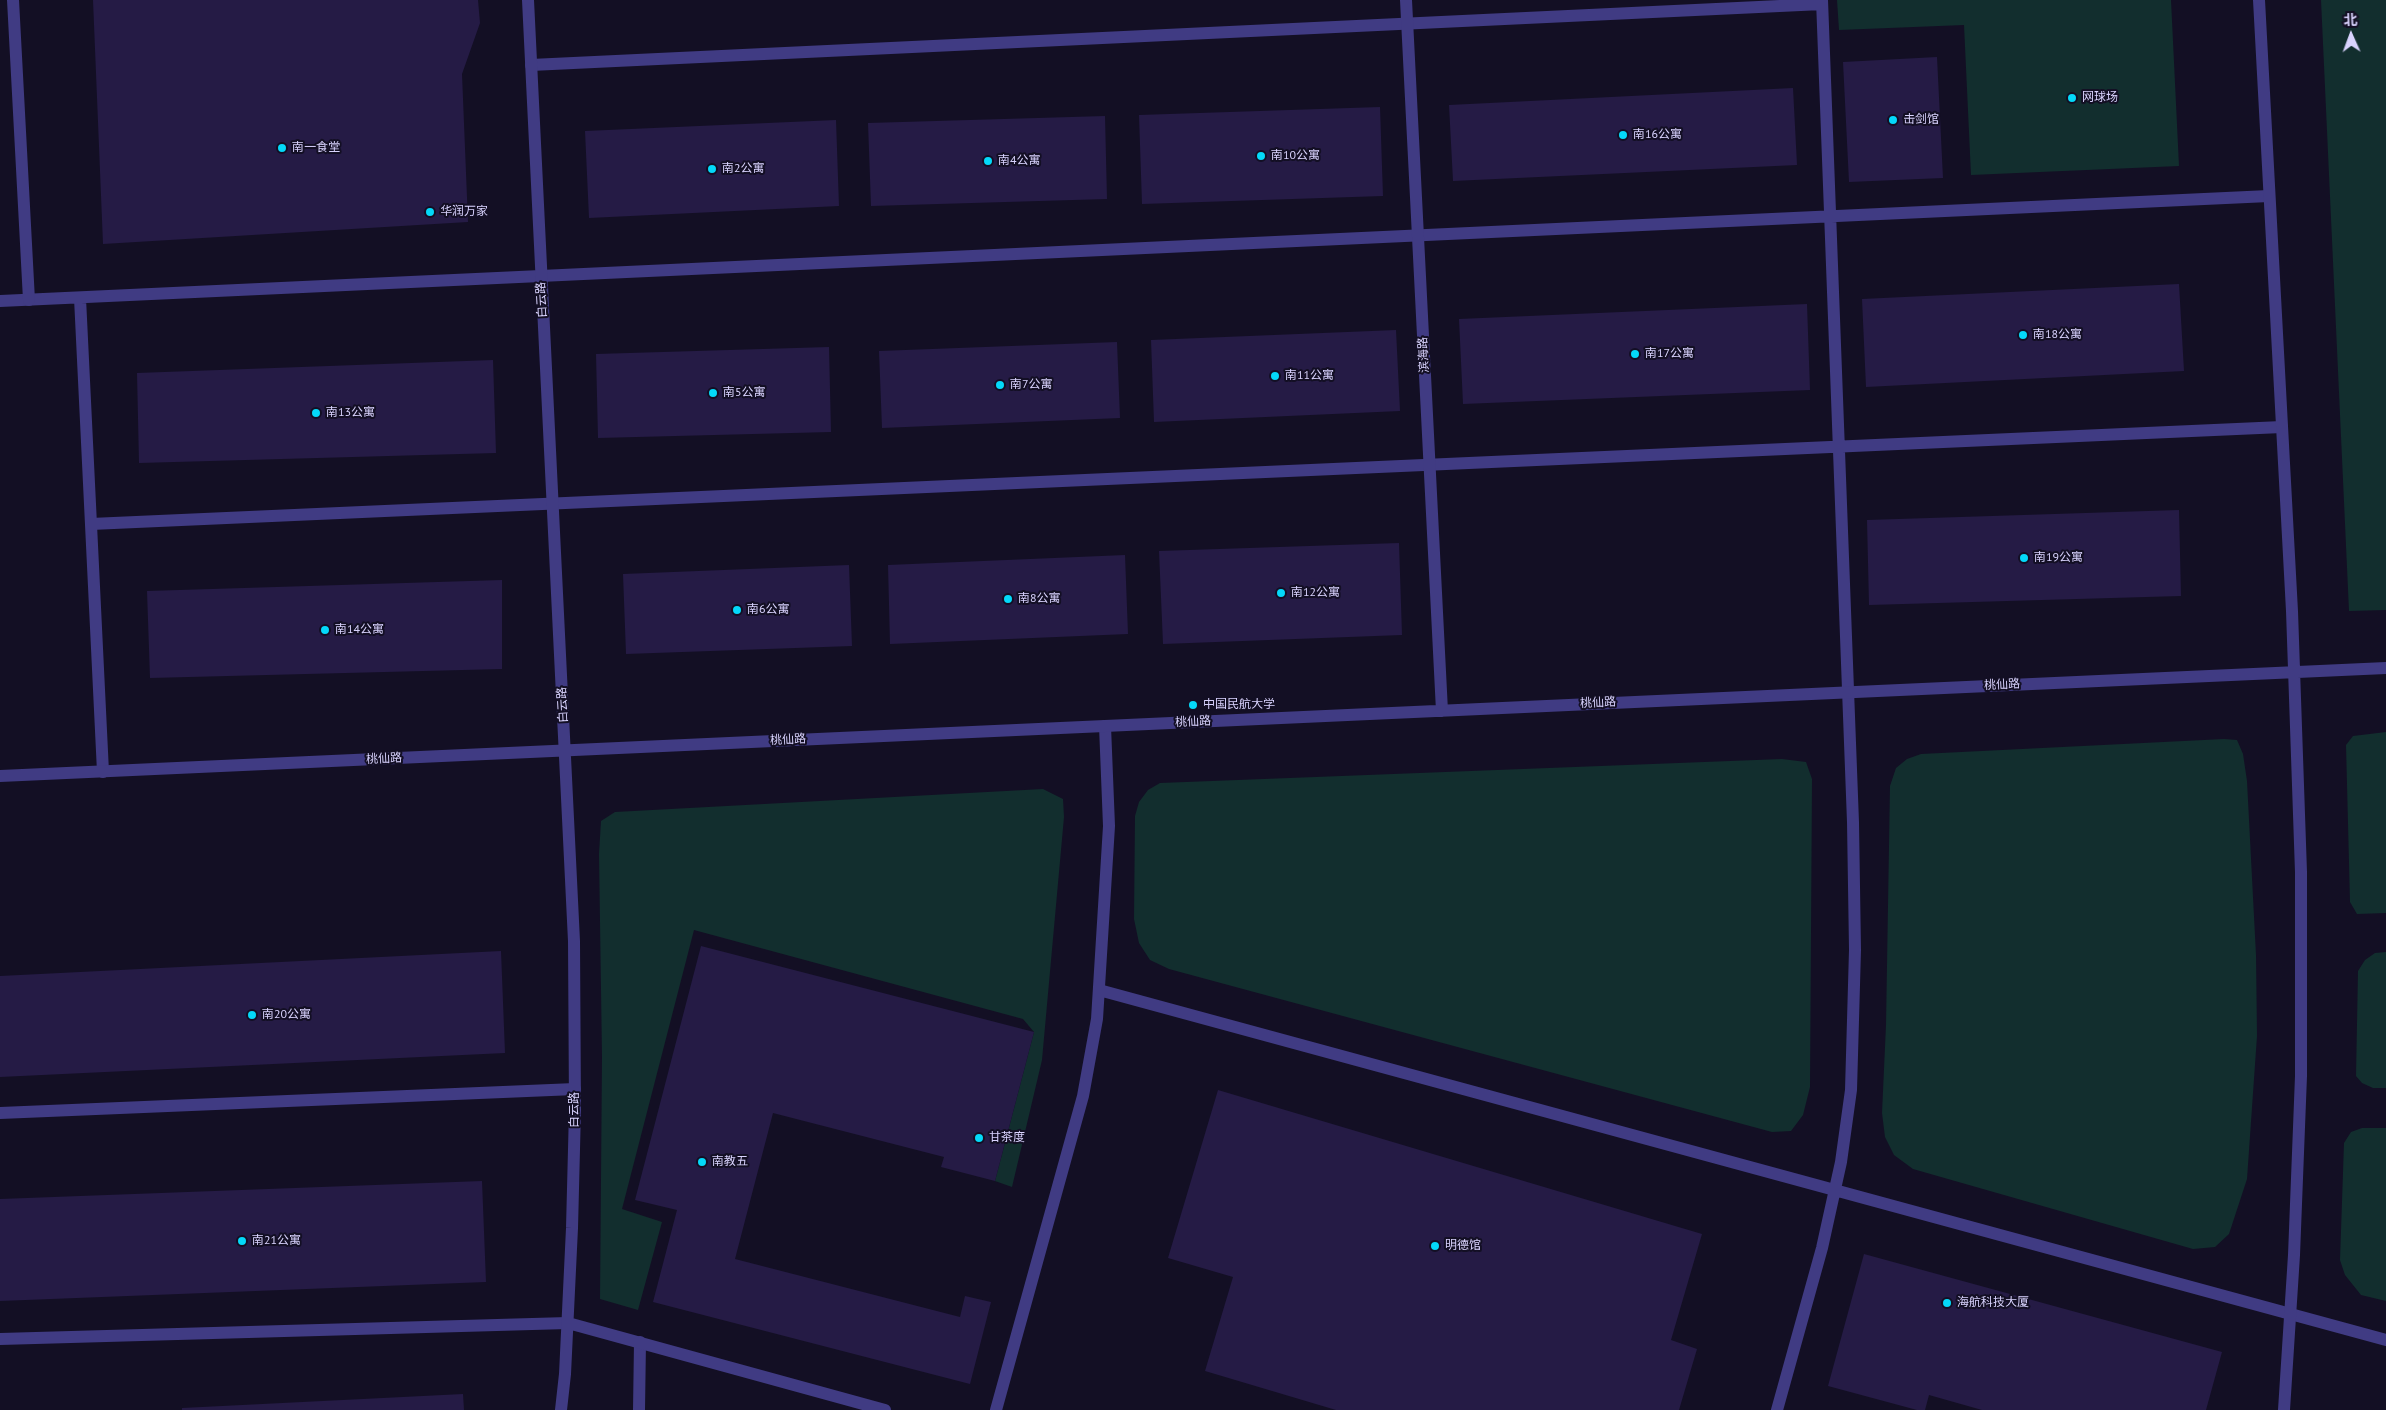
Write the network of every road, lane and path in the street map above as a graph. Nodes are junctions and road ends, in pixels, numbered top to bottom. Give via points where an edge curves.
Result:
1 (13, 0) edge
2 (528, 0) edge
3 (1406, 0) edge
4 (2258, 0) edge
5 (1822, 2) edge
6 (1407, 24) junction
7 (531, 65) junction
8 (2269, 196) junction
9 (1830, 216) junction
10 (1418, 236) junction
11 (541, 276) junction
12 (80, 298) junction
13 (30, 300) junction
14 (0, 301) edge
15 (2282, 427) junction
16 (1839, 447) junction
17 (1430, 465) junction
18 (553, 504) junction
19 (91, 524) junction
20 (2386, 668) edge
21 (2294, 672) junction
22 (1848, 692) junction
23 (1442, 710) junction
24 (1105, 726) junction
25 (565, 751) junction
26 (103, 772) junction
27 (0, 776) edge
28 (1099, 990) junction
29 (575, 1089) junction
30 (0, 1113) edge
31 (1835, 1189) junction
32 (2290, 1313) junction
33 (568, 1323) junction
34 (0, 1339) edge
35 (2386, 1340) edge
36 (640, 1342) junction
37 (562, 1410) edge
38 (639, 1410) edge
39 (885, 1410) edge
40 (996, 1410) edge
41 (1777, 1410) edge
42 (2284, 1410) edge

1 - 13 street
2 - 7 street, 白云路
3 - 6 street, 滨海路
4 - 8 street
5 - 6 street
5 - 9 street
6 - 7 street
6 - 10 street, 滨海路
7 - 11 street, 白云路
8 - 9 street
8 - 15 street
9 - 10 street
9 - 16 street
10 - 11 street
10 - 17 street, 滨海路
11 - 12 street
11 - 18 street, 白云路
12 - 13 street
12 - 19 street
13 - 14 street
15 - 16 street
15 - 21 street
16 - 17 street
16 - 22 street
17 - 18 street
17 - 23 street, 滨海路
18 - 19 street
18 - 25 street, 白云路
19 - 26 street
20 - 21 street, 桃仙路
21 - 22 street, 桃仙路
21 - 32 street via 2301,872 2301,1076
22 - 23 street, 桃仙路
22 - 31 street via 1854,997 1851,1090
23 - 24 street, 桃仙路
24 - 25 street, 桃仙路
24 - 28 street via 1109,826
25 - 26 street, 桃仙路
25 - 29 street, 白云路 via 574,941
26 - 27 street, 桃仙路
28 - 31 street
28 - 40 street via 1083,1096
29 - 30 street
29 - 33 street, 白云路
31 - 32 street
31 - 41 street
32 - 35 street
32 - 42 street
33 - 34 street
33 - 36 street
33 - 37 street, 白云路
36 - 38 street
36 - 39 street

